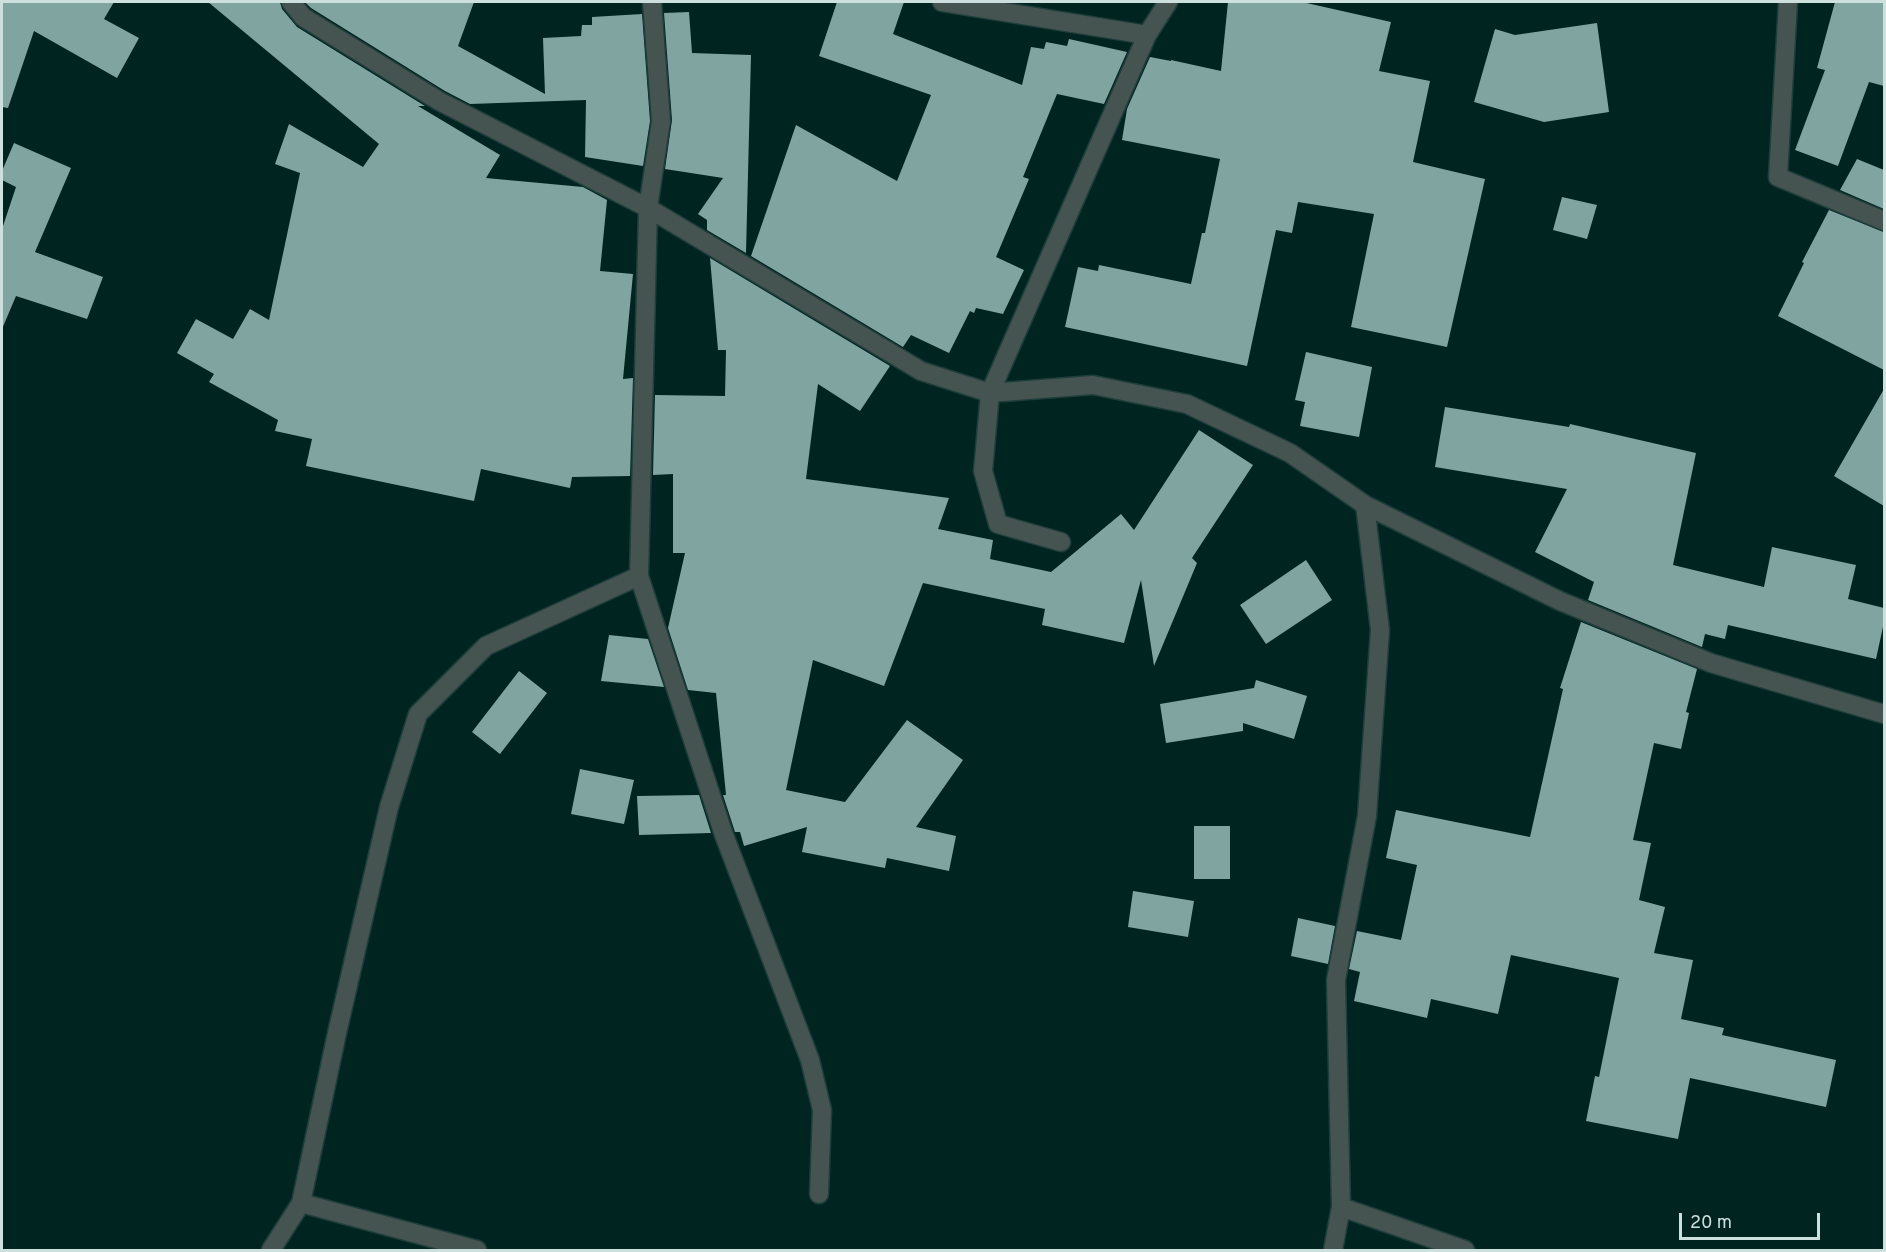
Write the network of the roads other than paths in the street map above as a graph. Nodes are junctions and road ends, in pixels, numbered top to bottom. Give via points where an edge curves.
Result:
1 (291, 2) edge
2 (652, 2) edge
3 (942, 2) edge
4 (1168, 2) edge
5 (1788, 2) edge
6 (1147, 35) junction
7 (648, 208) junction
8 (1884, 222) edge
9 (990, 393) junction
10 (1365, 505) junction
11 (1061, 542) dead end
12 (639, 576) junction
13 (1884, 714) edge
14 (819, 1194) dead end
15 (301, 1203) junction
16 (1341, 1207) junction
17 (271, 1251) edge
18 (477, 1251) edge
19 (1333, 1251) edge
20 (1466, 1251) edge

1 - 7 street via 303,17 439,101
2 - 7 street via 661,121
3 - 6 street
4 - 6 street
5 - 8 street via 1778,177
6 - 9 street
7 - 9 street via 921,371
7 - 12 street
9 - 10 street via 1094,385 1187,404 1290,453
9 - 11 street via 983,471 998,524
10 - 13 street via 1560,601 1711,663
10 - 16 street via 1380,630 1367,816 1336,980
12 - 14 street via 724,835 810,1060 822,1110
12 - 15 street via 486,646 418,714 388,807
15 - 17 street
15 - 18 street
16 - 19 street
16 - 20 street

